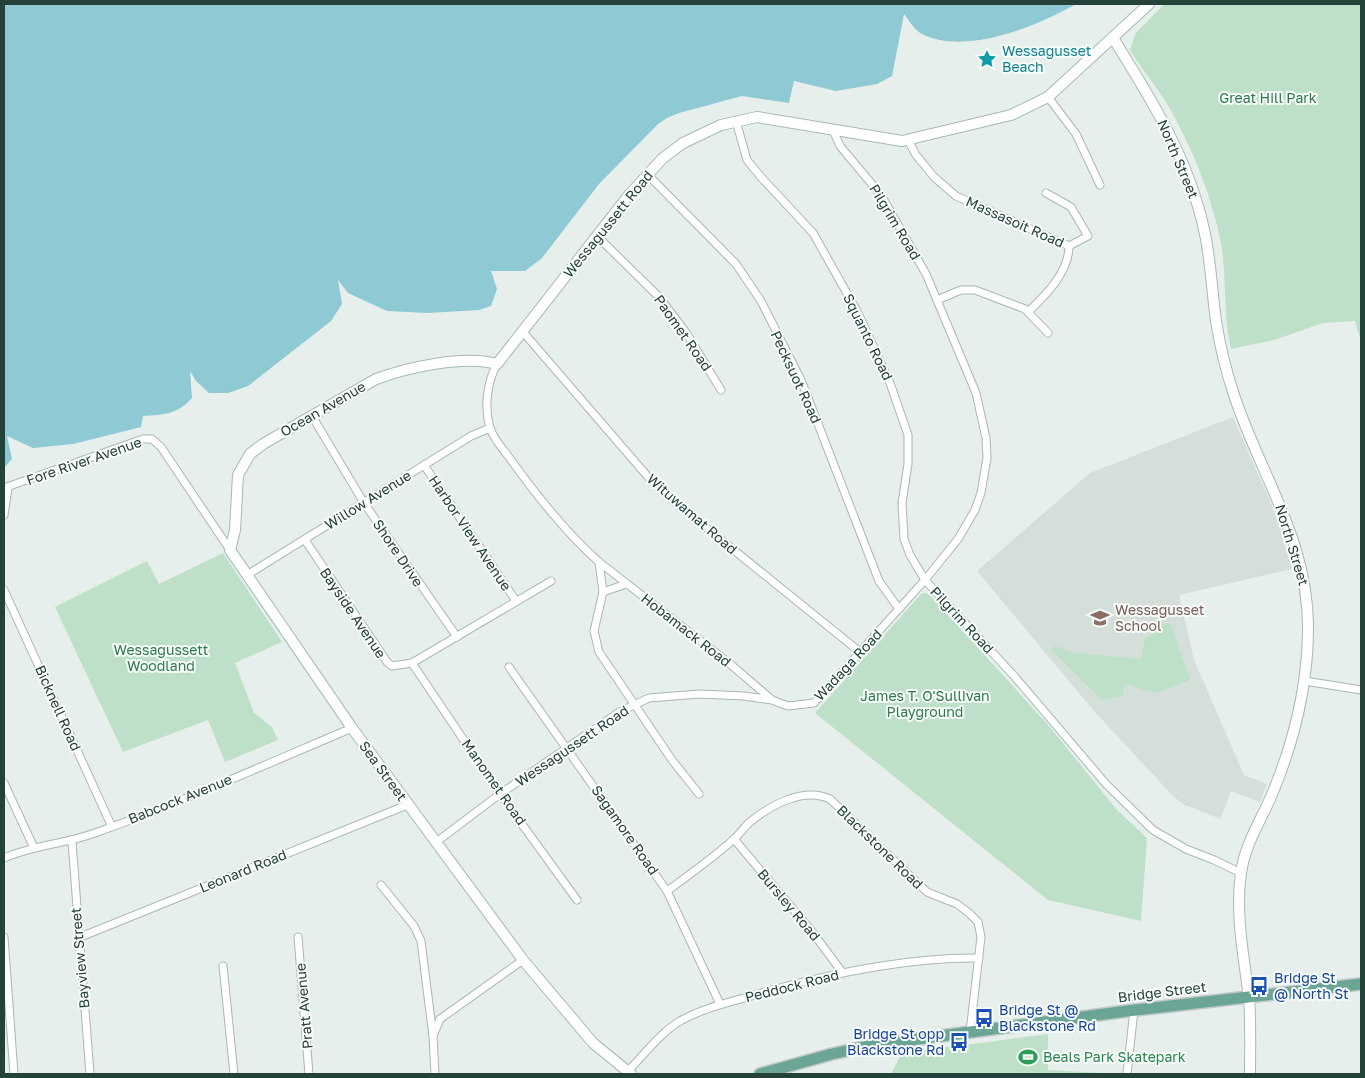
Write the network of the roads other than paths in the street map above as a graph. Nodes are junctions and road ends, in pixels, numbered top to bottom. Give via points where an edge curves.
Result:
1 (1150, 4) edge
2 (1113, 38) junction
3 (1048, 97) junction
4 (736, 121) junction
5 (833, 130) junction
6 (908, 140) junction
7 (648, 174) junction
8 (1100, 185) dead end
9 (1046, 193) dead end
10 (598, 237) junction
11 (1069, 246) junction
12 (937, 300) junction
13 (1028, 312) junction
14 (523, 332) junction
15 (1048, 333) dead end
16 (497, 364) junction
17 (721, 390) dead end
18 (312, 416) junction
19 (490, 428) junction
20 (161, 447) joint
21 (424, 465) junction
22 (6, 488) edge
23 (364, 503) junction
24 (4, 515) edge
25 (305, 540) junction
26 (230, 550) junction
27 (599, 562) junction
28 (247, 574) junction
29 (925, 580) junction
30 (551, 581) dead end
31 (626, 584) junction
32 (4, 590) edge
33 (603, 592) junction
34 (516, 601) junction
35 (899, 608) junction
36 (456, 637) junction
37 (860, 652) junction
38 (412, 663) junction
39 (509, 666) dead end
40 (1305, 681) junction
41 (1361, 690) edge
42 (772, 700) junction
43 (633, 704) junction
44 (352, 728) junction
45 (568, 748) junction
46 (4, 783) edge
47 (500, 794) junction
48 (699, 794) dead end
49 (407, 805) junction
50 (112, 827) junction
51 (734, 839) junction
52 (72, 842) junction
53 (435, 843) junction
54 (34, 848) junction
55 (4, 858) edge
56 (1241, 873) junction
57 (381, 885) dead end
58 (667, 891) junction
59 (577, 900) dead end
60 (4, 937) edge
61 (298, 937) dead end
62 (78, 938) junction
63 (979, 958) junction
64 (523, 960) junction
65 (223, 966) dead end
66 (842, 972) junction
67 (1361, 984) edge
68 (1248, 998) junction
69 (720, 1004) junction
70 (1134, 1010) junction
71 (970, 1032) junction
72 (433, 1036) junction
73 (630, 1073) edge
74 (14, 1074) edge
75 (90, 1074) edge
76 (234, 1074) edge
77 (309, 1074) edge
78 (435, 1074) edge
79 (760, 1074) edge
80 (1127, 1074) edge
81 (1250, 1074) edge

1 - 2 street, Wessagussett Road
2 - 3 street, Wessagussett Road
2 - 40 street, North Street via 1170,133 1196,197 1208,248 1217,325 1232,388 1278,498 1302,566 1308,600
3 - 6 street, Wessagussett Road via 1011,115
3 - 8 street via 1076,134
4 - 5 street, Wessagussett Road via 766,118
4 - 7 street, Wessagussett Road via 683,143
4 - 29 street, Squanto Road via 747,160 812,232 858,313 890,383 908,435 908,464 902,503 904,539
5 - 6 street, Wessagussett Road via 885,140
5 - 12 street, Pilgrim Road via 840,146 864,171 895,218
6 - 11 street, Massasoit Road via 934,177 956,196
7 - 10 street, Wessagussett Road
7 - 35 street, Pecksuot Road via 736,264 761,301 801,380 879,581
9 - 11 street via 1071,207 1088,236
10 - 14 street, Wessagussett Road
10 - 17 street, Paomet Road via 660,298 687,334
11 - 13 street, Massasoit Road via 1063,268 1053,285
12 - 13 street via 971,289
12 - 29 street, Pilgrim Road via 976,393 987,458 982,493 975,510 958,539
13 - 15 street
14 - 16 street, Wessagussett Road
14 - 37 street, Wituwamat Road via 649,478
16 - 18 street, Ocean Avenue via 469,360 392,373
16 - 19 street, Wessagussett Road via 488,387
18 - 23 street, Shore Drive
18 - 26 street, Ocean Avenue via 263,444 244,463 236,486 235,530
19 - 21 street, Willow Avenue
19 - 27 street, Wessagussett Road via 524,479 580,545
20 - 22 street, Fore River Avenue via 152,438 144,439
20 - 26 street, Sea Street
21 - 23 street, Willow Avenue
21 - 34 street, Harbor View Avenue
22 - 24 street
23 - 25 street, Willow Avenue
23 - 36 street, Shore Drive
25 - 28 street, Willow Avenue
25 - 38 street, Bayside Avenue via 387,662 398,667
26 - 28 street, Sea Street
27 - 31 street, Hobamack Road
27 - 33 street, Wessagussett Road
28 - 44 street, Sea Street
29 - 35 street, Wadaga Road
29 - 56 street, Pilgrim Road via 1015,677 1106,784 1153,830 1186,849
30 - 34 street
31 - 33 street
31 - 42 street, Hobamack Road
32 - 50 street, Bicknell Road
33 - 43 street, Wessagussett Road via 596,621 596,643 603,661
34 - 36 street
35 - 37 street, Wadaga Road
36 - 38 street
37 - 42 street, Wadaga Road via 814,703 788,706
38 - 47 street, Manomet Road
39 - 45 street, Sagamore Road
40 - 41 street
40 - 56 street, North Street via 1286,760 1245,852
42 - 43 street, Wadaga Road via 744,696 674,695
43 - 45 street, Wessagussett Road
43 - 48 street
44 - 49 street, Sea Street
44 - 50 street, Babcock Avenue
45 - 47 street, Wessagussett Road
45 - 58 street, Sagamore Road
46 - 54 street
47 - 53 street, Wessagussett Road
47 - 59 street, Manomet Road
49 - 53 street, Sea Street
49 - 62 street, Leonard Road
50 - 52 street, Babcock Avenue
51 - 58 street, Blackstone Road
51 - 63 street, Blackstone Road via 750,822 779,803 808,794 820,794 830,799 927,892 957,904 978,922 982,937
51 - 66 street, Bursley Road
52 - 54 street, Babcock Avenue
52 - 62 street, Bayview Street
53 - 64 street, Sea Street
54 - 55 street, Babcock Avenue
56 - 68 street, North Street via 1241,942
57 - 72 street via 414,926 421,941
58 - 69 street, Sagamore Road
60 - 74 street
61 - 77 street, Pratt Avenue
62 - 75 street, Bayview Street
63 - 66 street, Peddock Road via 930,960
63 - 71 street, Blackstone Road
64 - 72 street via 447,1013
64 - 73 street, Sea Street via 593,1043
65 - 76 street
66 - 69 street, Peddock Road
67 - 68 main road, Bridge Street
68 - 70 main road, Bridge Street
68 - 81 street, North Street
69 - 73 street, Peddock Road via 668,1029
70 - 71 main road, Bridge Street
70 - 80 street
71 - 79 main road, Bridge Street via 856,1048
72 - 78 street

